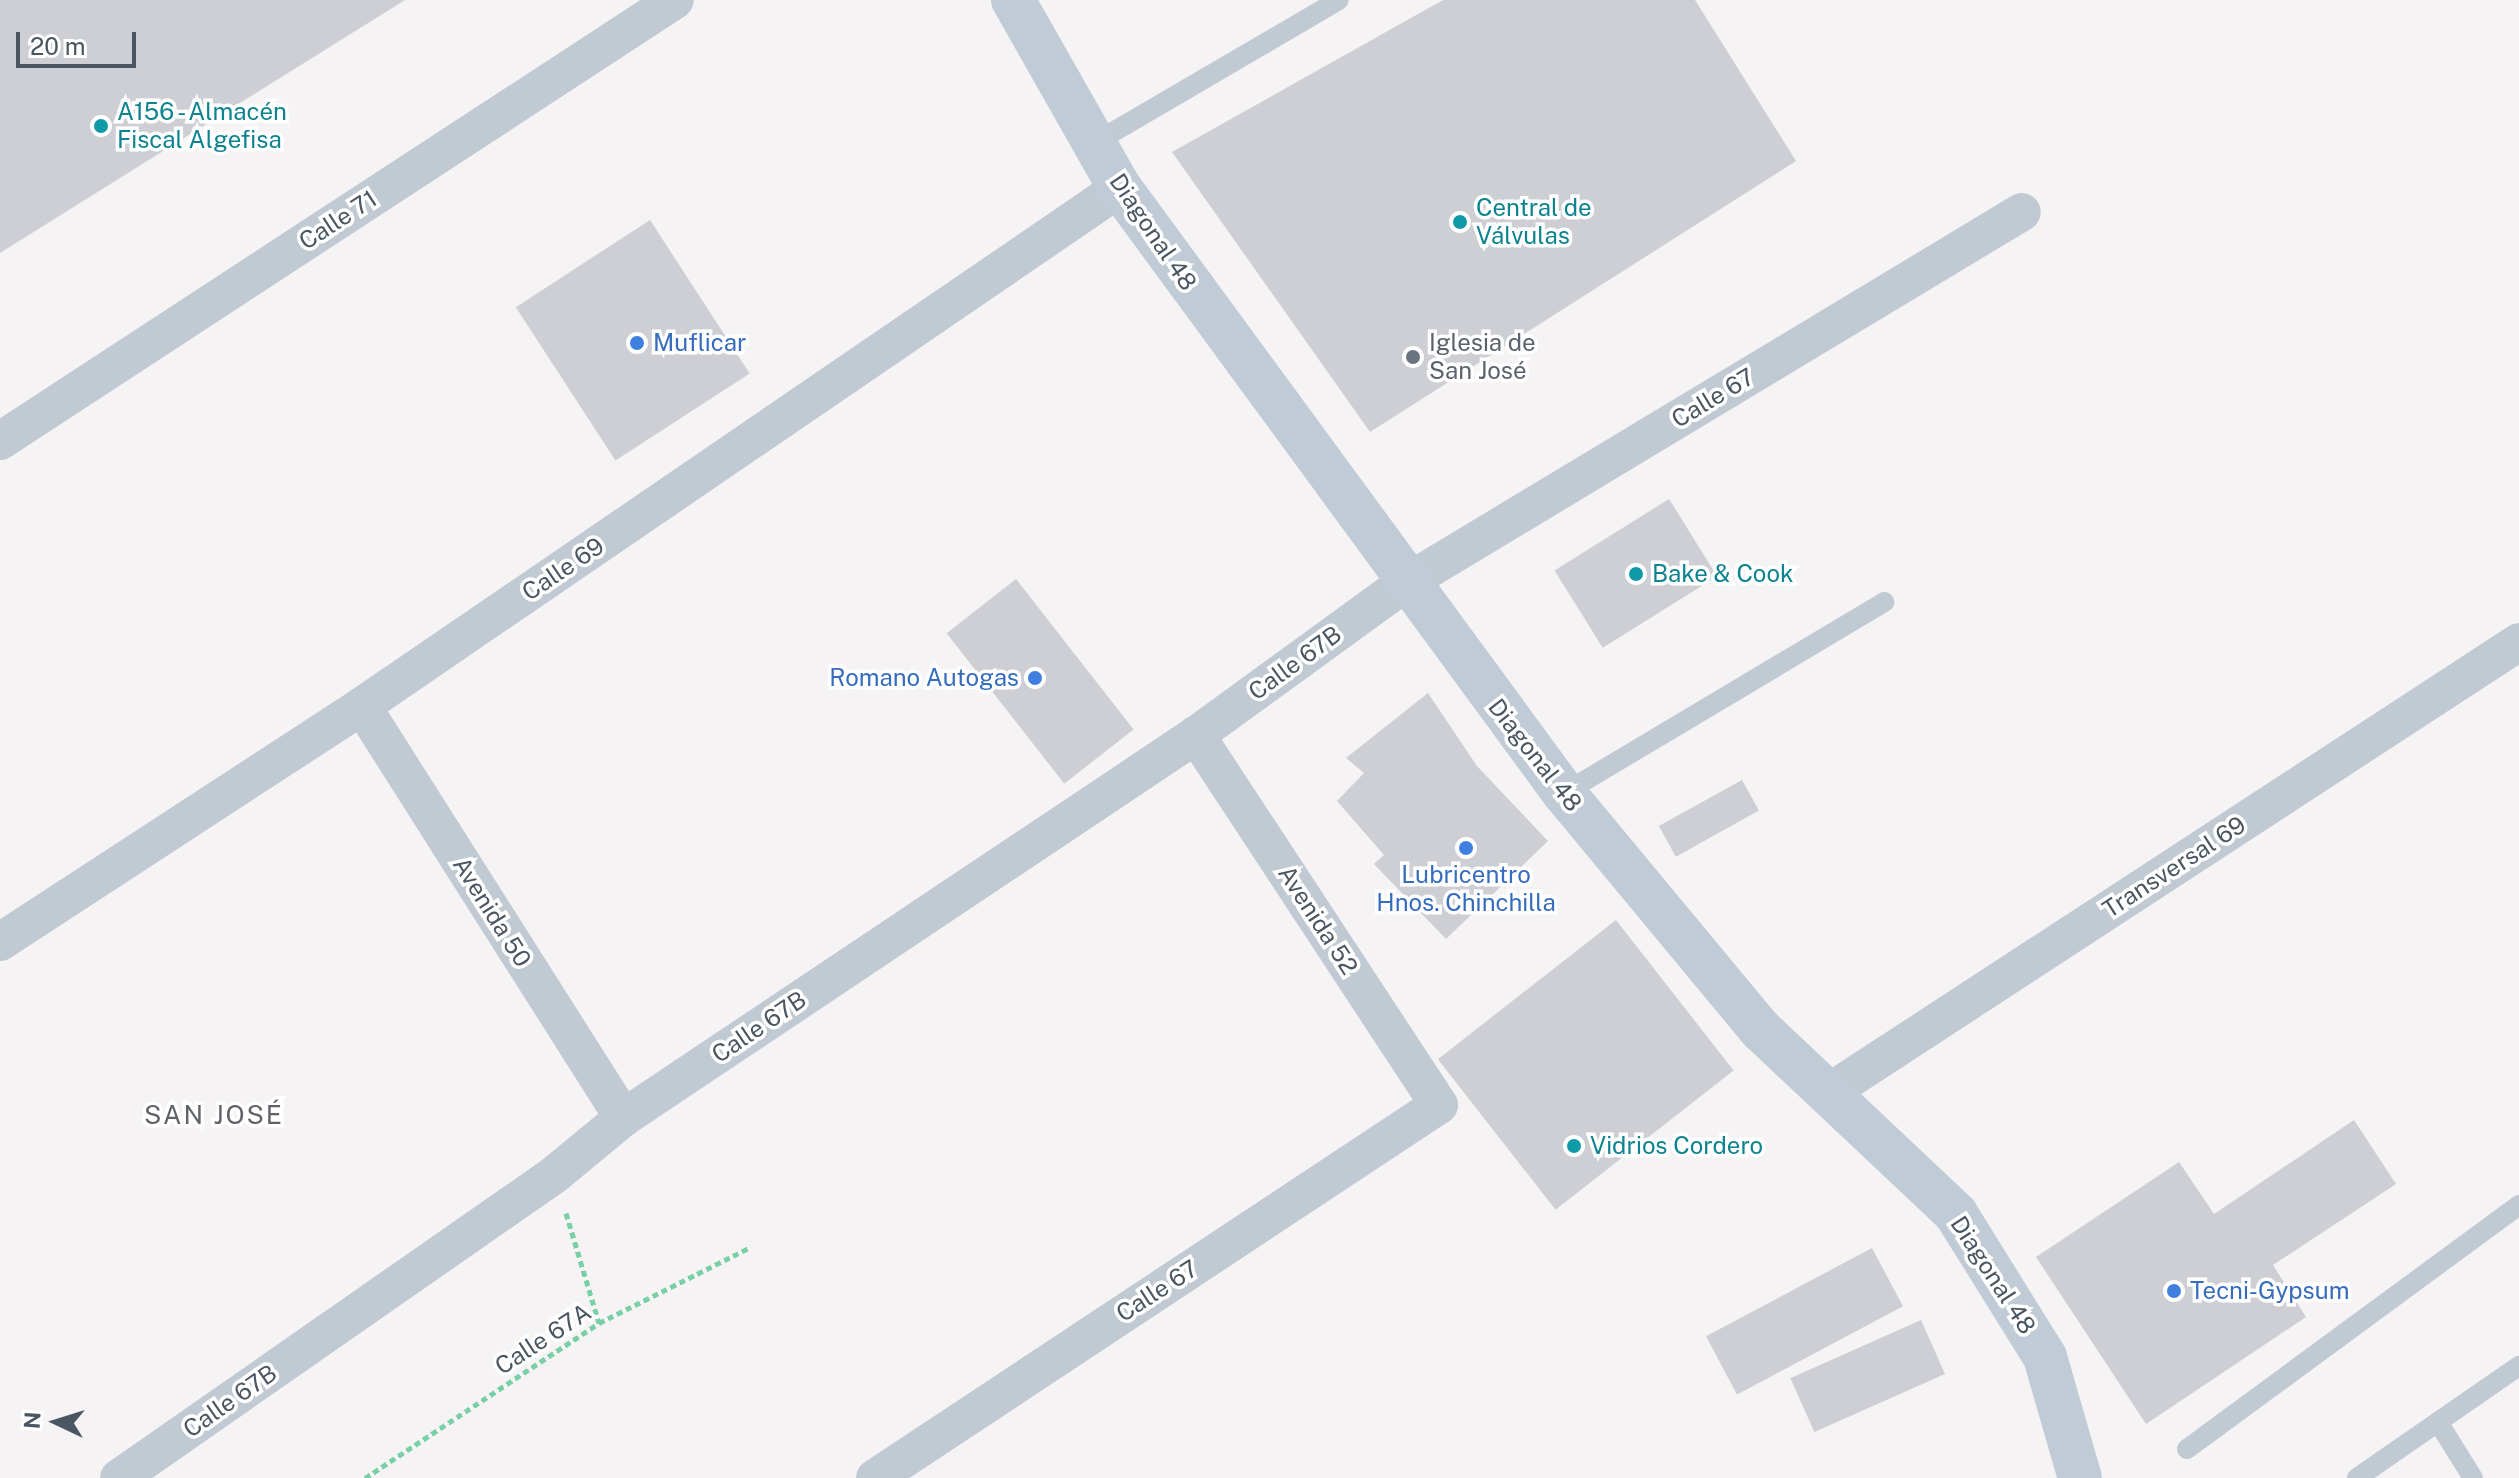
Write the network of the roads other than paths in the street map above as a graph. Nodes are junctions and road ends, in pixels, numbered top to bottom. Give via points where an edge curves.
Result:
1 (675, 0) edge
2 (1013, 0) edge
3 (1339, 0) edge
4 (1096, 142) junction
5 (1120, 188) junction
6 (2022, 212) dead end
7 (0, 441) edge
8 (1404, 584) junction
9 (1884, 602) dead end
10 (2519, 642) edge
11 (362, 706) junction
12 (1196, 735) junction
13 (1564, 793) junction
14 (0, 942) edge
15 (1828, 1093) junction
16 (1439, 1105) joint
17 (623, 1118) junction
18 (2519, 1205) edge
19 (2519, 1366) edge
20 (2438, 1422) junction
21 (2187, 1449) dead end
22 (119, 1478) edge
23 (875, 1478) edge
24 (2080, 1478) edge
25 (2357, 1478) edge
26 (2473, 1478) edge

1 - 7 street, Calle 71
2 - 4 street, Diagonal 48
3 - 4 lane
4 - 5 street, Diagonal 48
5 - 8 street, Diagonal 48
5 - 11 street, Calle 69
6 - 8 street, Calle 67
8 - 12 street, Calle 67B
8 - 13 street, Diagonal 48
9 - 13 lane
10 - 15 street, Transversal 69
11 - 14 street, Calle 69
11 - 17 street, Avenida 50
12 - 16 street, Avenida 52
12 - 17 street, Calle 67B
13 - 15 street, Diagonal 48 via 1750,1018
15 - 24 street, Diagonal 48 via 1956,1214 2045,1357
16 - 23 street, Calle 67
17 - 22 street, Calle 67B via 554,1175
18 - 21 lane
19 - 20 lane
20 - 25 lane
20 - 26 lane

